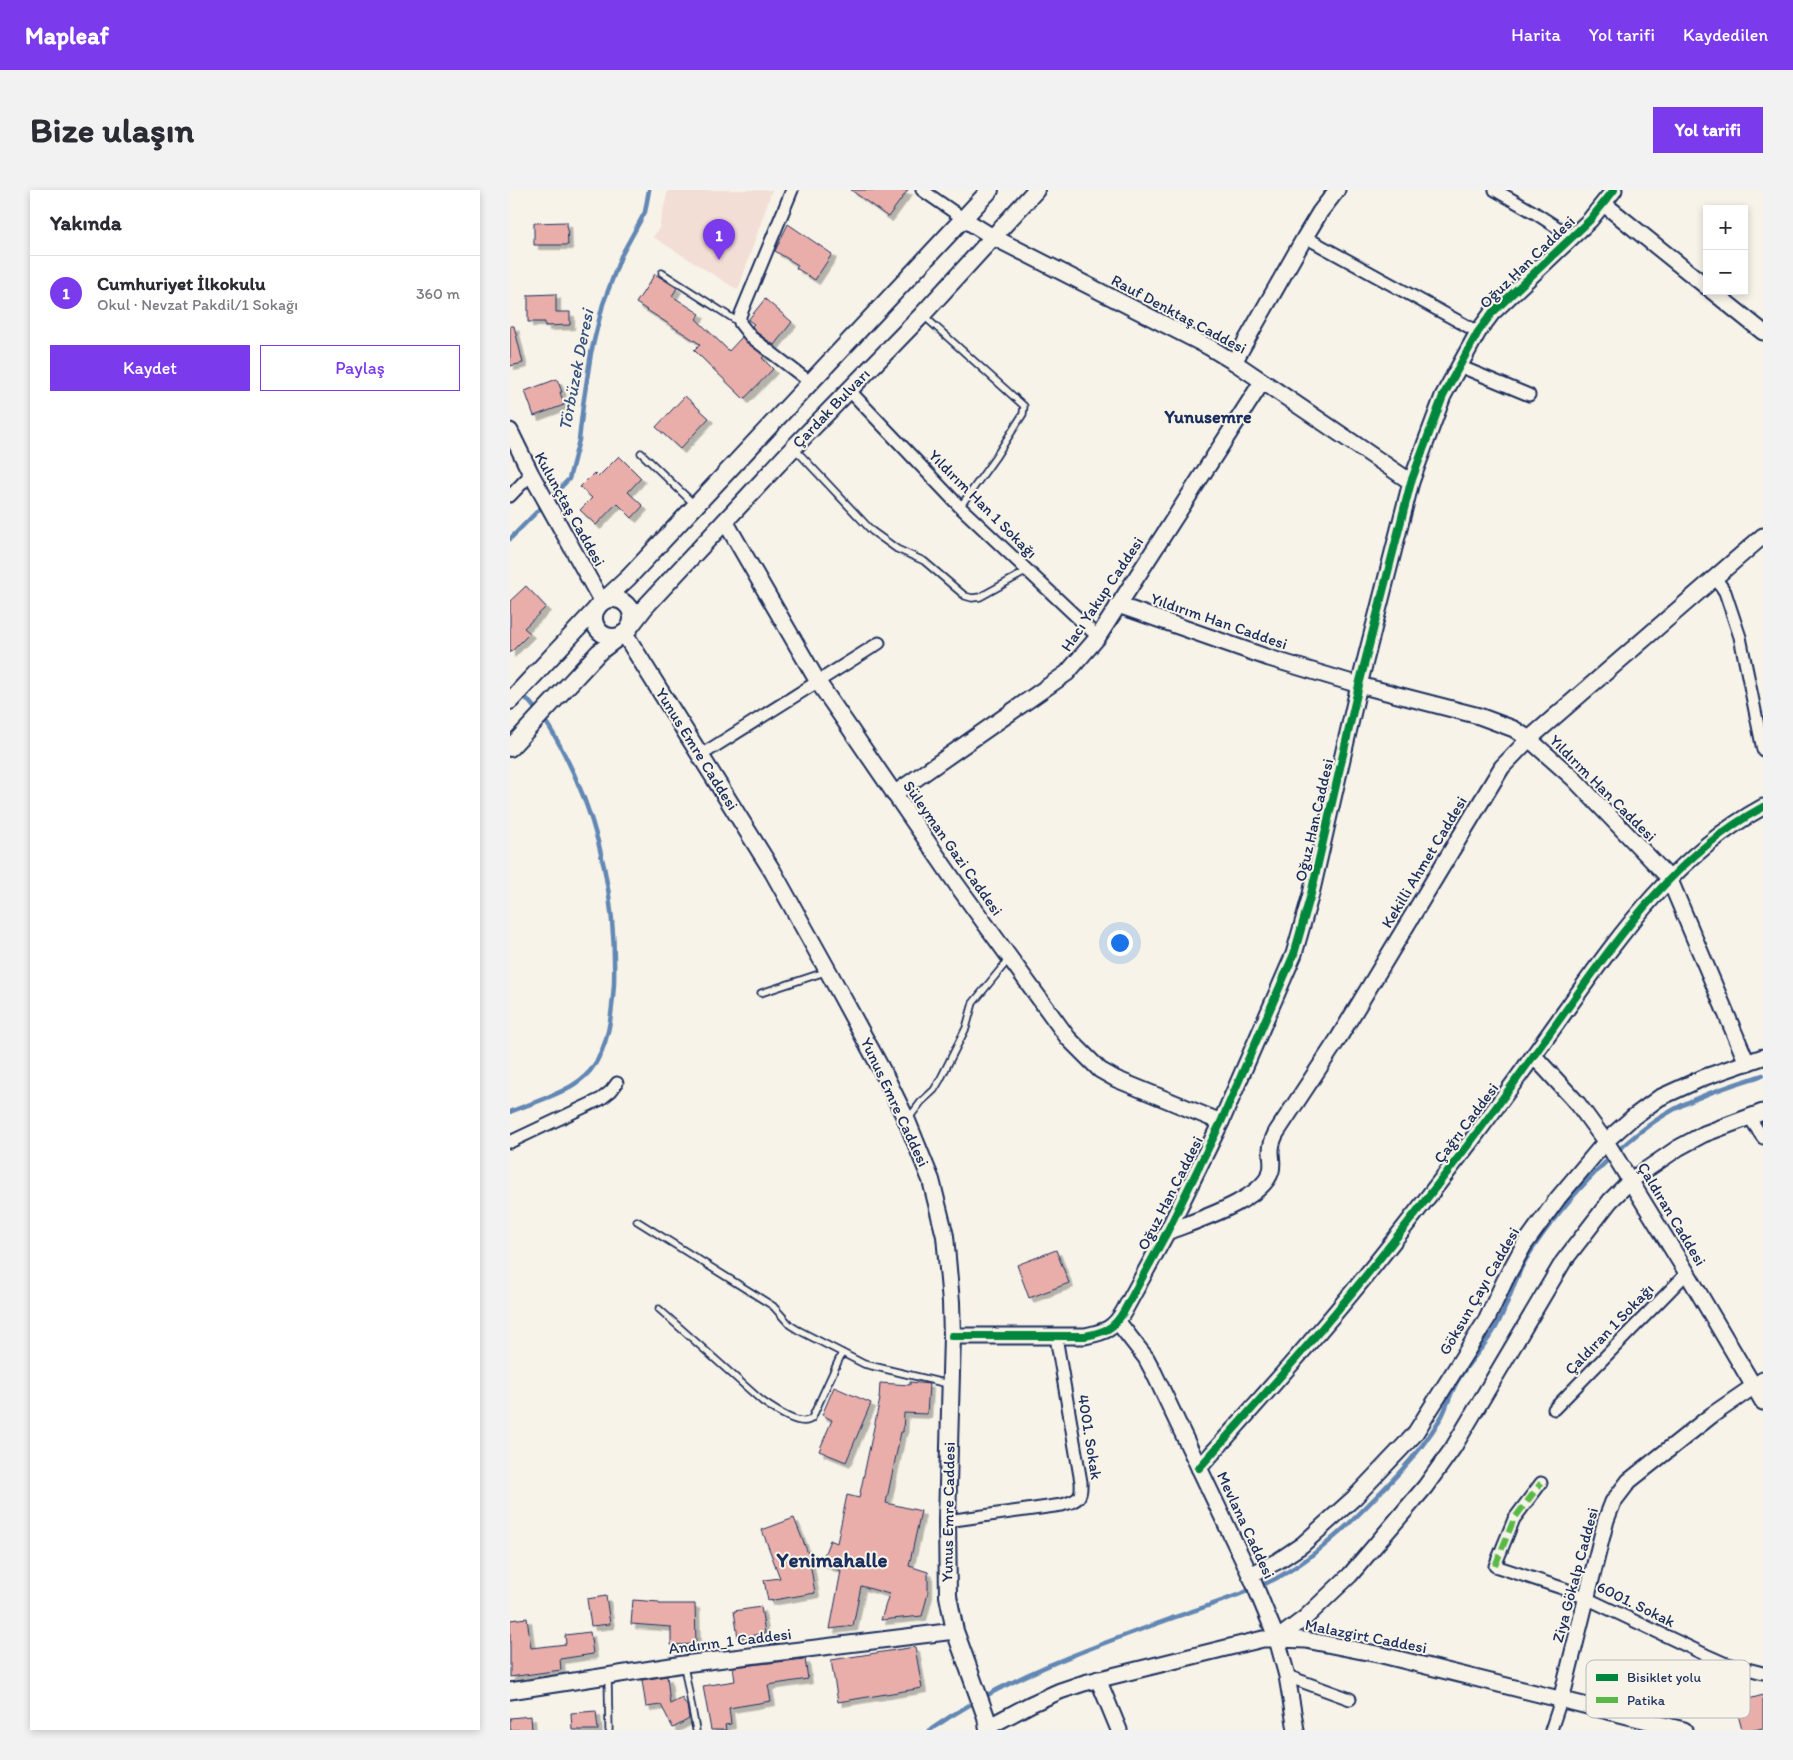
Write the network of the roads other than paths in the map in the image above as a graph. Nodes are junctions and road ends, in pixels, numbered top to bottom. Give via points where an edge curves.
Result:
1 (792, 190) edge
2 (922, 190) edge
3 (990, 190) edge
4 (1036, 190) edge
5 (1337, 190) edge
6 (1495, 190) edge
7 (1614, 190) edge
8 (1604, 204) junction
9 (964, 219) junction
10 (993, 237) junction
11 (1572, 237) junction
12 (1305, 238) junction
13 (662, 273) dead end
14 (1703, 284) edge
15 (1717, 295) edge
16 (922, 315) junction
17 (740, 323) junction
18 (1478, 332) junction
19 (1763, 332) edge
20 (1234, 362) junction
21 (1459, 366) junction
22 (1262, 382) junction
23 (811, 383) junction
24 (849, 390) junction
25 (1529, 395) dead end
26 (510, 431) edge
27 (794, 447) junction
28 (641, 453) dead end
29 (530, 474) junction
30 (1411, 482) junction
31 (510, 496) edge
32 (695, 505) junction
33 (960, 507) junction
34 (725, 521) junction
35 (1763, 536) edge
36 (1027, 571) junction
37 (1715, 577) junction
38 (600, 605) junction
39 (1118, 606) junction
40 (626, 630) junction
41 (1098, 637) junction
42 (879, 643) dead end
43 (818, 682) junction
44 (1358, 685) junction
45 (510, 701) edge
46 (1529, 739) junction
47 (510, 748) edge
48 (1763, 750) edge
49 (701, 755) junction
50 (894, 794) junction
51 (1763, 807) edge
52 (1669, 878) junction
53 (1010, 957) junction
54 (828, 971) junction
55 (761, 993) dead end
56 (1534, 1056) junction
57 (1763, 1057) edge
58 (1747, 1063) junction
59 (618, 1083) dead end
60 (1756, 1114) edge
61 (907, 1120) junction
62 (1221, 1122) junction
63 (1763, 1138) edge
64 (510, 1142) edge
65 (1608, 1144) junction
66 (1627, 1175) junction
67 (637, 1221) dead end
68 (1167, 1232) junction
69 (1687, 1273) junction
70 (659, 1310) dead end
71 (1118, 1322) junction
72 (952, 1336) junction
73 (1056, 1337) junction
74 (842, 1353) junction
75 (1758, 1383) edge
76 (950, 1384) junction
77 (1763, 1402) edge
78 (1554, 1409) dead end
79 (1200, 1468) junction
80 (1541, 1482) dead end
81 (947, 1520) junction
82 (1251, 1578) junction
83 (1586, 1598) junction
84 (955, 1631) junction
85 (1277, 1639) junction
86 (1717, 1660) edge
87 (684, 1664) junction
88 (1750, 1670) edge
89 (1763, 1673) edge
90 (608, 1676) junction
91 (1287, 1676) junction
92 (1098, 1680) junction
93 (510, 1691) edge
94 (1350, 1699) dead end
95 (1560, 1700) junction
96 (1586, 1706) edge
97 (1634, 1718) edge
98 (987, 1725) edge
99 (609, 1730) edge
100 (696, 1730) edge
101 (1119, 1730) edge
102 (1296, 1730) edge
103 (1551, 1730) edge
104 (1684, 1730) edge

1 - 17 street via 740,316
2 - 9 street, Rauf Denktaş Caddesi
3 - 9 main road, Çardak Bulvarı
4 - 10 main road, Çardak Bulvarı
5 - 12 street
6 - 11 street
7 - 8 street, Oğuz Han Caddesi
8 - 11 street, Oğuz Han Caddesi
8 - 14 street
9 - 10 street, Rauf Denktaş Caddesi
9 - 23 main road, Çardak Bulvarı
10 - 16 main road, Çardak Bulvarı
10 - 20 street, Rauf Denktaş Caddesi
11 - 18 street, Oğuz Han Caddesi via 1492,313
12 - 18 street
12 - 20 street
13 - 17 lane
15 - 19 street
16 - 24 main road, Çardak Bulvarı
16 - 33 lane via 1024,406 1023,414 1000,451
17 - 23 street via 751,337
18 - 21 street, Oğuz Han Caddesi
20 - 22 street, Rauf Denktaş Caddesi
21 - 25 street
21 - 30 street, Oğuz Han Caddesi
22 - 30 street, Rauf Denktaş Caddesi
22 - 39 street, Hacı Yakup Caddesi
23 - 32 main road, Çardak Bulvarı
24 - 27 main road, Çardak Bulvarı
24 - 33 street, Yıldırım Han 1 Sokağı
26 - 29 street, Kulunçtaş Caddesi
27 - 34 main road, Çardak Bulvarı
27 - 36 lane via 872,532 897,549 924,561 965,596 980,597
28 - 32 lane
29 - 31 street
29 - 38 street, Kulunçtaş Caddesi
30 - 44 street, Oğuz Han Caddesi
32 - 38 main road, Çardak Bulvarı
33 - 36 street, Yıldırım Han 1 Sokağı
34 - 40 main road, Çardak Bulvarı
34 - 43 street, Süleyman Gazi Caddesi
35 - 37 street, Kekilli Ahmet Caddesi
36 - 41 street, Yıldırım Han 1 Sokağı
37 - 46 street, Kekilli Ahmet Caddesi
37 - 48 street via 1725,592 1740,637
38 - 40 main road via 595,618 600,631 614,636
38 - 40 main road via 612,599 626,604 632,621
38 - 45 main road, Çardak Bulvarı
39 - 41 street, Hacı Yakup Caddesi
39 - 44 street, Yıldırım Han Caddesi
40 - 47 main road, Çardak Bulvarı via 599,652
40 - 49 main road, Yunus Emre Caddesi
41 - 50 street, Hacı Yakup Caddesi via 1060,678
42 - 43 street
43 - 49 street
43 - 50 street, Süleyman Gazi Caddesi
44 - 46 street, Yıldırım Han Caddesi via 1479,716 1514,729
44 - 62 street, Oğuz Han Caddesi via 1311,894 1294,954
46 - 52 street, Yıldırım Han Caddesi via 1574,779
46 - 68 street, Kekilli Ahmet Caddesi via 1498,773 1338,1039 1276,1133 1267,1178 1239,1202
49 - 54 main road, Yunus Emre Caddesi via 773,872
50 - 53 street, Süleyman Gazi Caddesi
51 - 52 street, Çağrı Caddesi via 1722,832
52 - 56 street, Çağrı Caddesi via 1603,958
52 - 58 street, Yıldırım Han Caddesi
53 - 61 lane via 973,1003 966,1028 934,1090
53 - 62 street, Süleyman Gazi Caddesi via 1068,1038 1100,1070 1138,1090
54 - 55 lane
54 - 61 main road, Yunus Emre Caddesi
56 - 65 street, Çaldıran Caddesi via 1578,1104
56 - 79 street, Çağrı Caddesi via 1403,1230
57 - 58 street, Göksun Çayı Caddesi
58 - 65 street, Göksun Çayı Caddesi via 1705,1077 1659,1098 1632,1118
59 - 64 street via 601,1099
60 - 63 street
60 - 66 street via 1704,1134
61 - 72 main road, Yunus Emre Caddesi via 939,1209 949,1269
62 - 68 street, Oğuz Han Caddesi
65 - 66 street, Çaldıran Caddesi
65 - 82 street, Göksun Çayı Caddesi via 1558,1198 1529,1237 1483,1326 1414,1435 1322,1529
66 - 69 street, Çaldıran Caddesi
66 - 85 street via 1563,1262 1458,1440 1425,1487 1350,1575 1305,1618
67 - 74 lane via 773,1306 790,1325
68 - 71 street, Oğuz Han Caddesi
69 - 75 street, Çaldıran Caddesi
69 - 78 street, Çaldıran 1 Sokağı
70 - 74 lane via 762,1401 782,1414 804,1422 812,1418
71 - 73 street via 1100,1333
71 - 79 street, Mevlana Caddesi via 1146,1358
72 - 73 street
72 - 76 main road, Yunus Emre Caddesi
73 - 81 street, 4001. Sokak via 1081,1482 1079,1498 1062,1505
74 - 76 lane via 881,1369
75 - 77 street, Çaldıran Caddesi
75 - 83 street, Ziya Gökalp Caddesi via 1678,1441 1621,1490 1606,1520
76 - 81 main road, Yunus Emre Caddesi
79 - 82 street, Mevlana Caddesi
80 - 83 street, 6001. Sokak via 1514,1518 1495,1566
81 - 84 main road, Yunus Emre Caddesi via 947,1586
82 - 85 street, Mevlana Caddesi
83 - 86 street, 6001. Sokak
83 - 95 street, Ziya Gökalp Caddesi
84 - 87 street, Andırın_1 Caddesi
84 - 98 main road, Yunus Emre Caddesi
85 - 91 street, Mevlana Caddesi
85 - 92 street, Malazgirt Caddesi via 1263,1639
85 - 95 street, Malazgirt Caddesi via 1306,1640 1382,1655
87 - 90 street, Andırın_1 Caddesi
87 - 100 lane
88 - 89 street, 6001. Sokak
90 - 93 street, Andırın_1 Caddesi
90 - 99 lane
91 - 94 street
91 - 102 street, Mevlana Caddesi
92 - 98 street, Malazgirt Caddesi via 1060,1691
92 - 101 street
95 - 96 street, Malazgirt Caddesi
95 - 103 street
97 - 104 street, Malazgirt Caddesi

